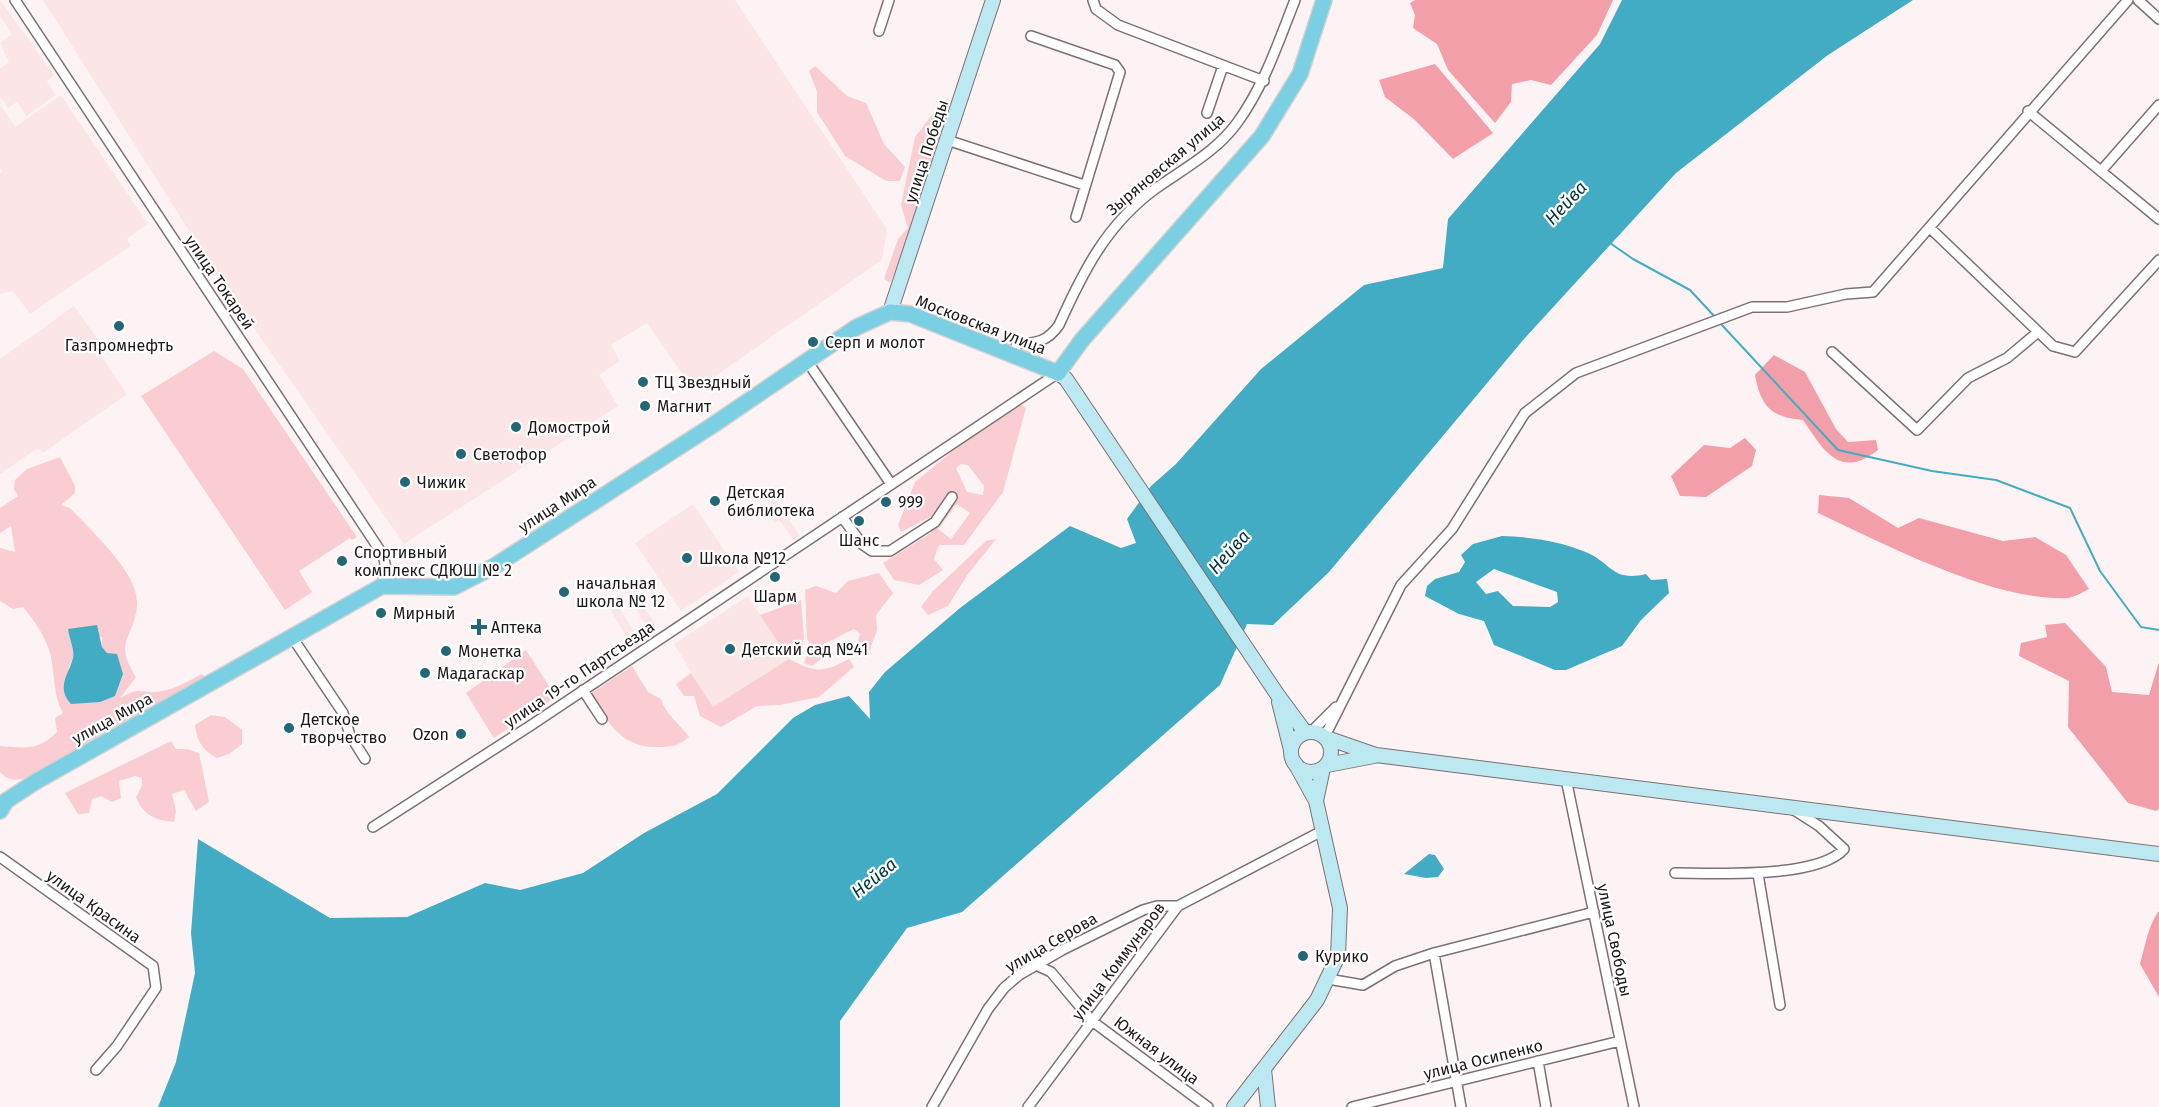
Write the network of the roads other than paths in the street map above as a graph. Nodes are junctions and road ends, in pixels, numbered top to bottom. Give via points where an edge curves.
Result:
1 (15, 0) edge
2 (889, 0) edge
3 (993, 0) edge
4 (1093, 0) edge
5 (1295, 0) edge
6 (1324, 0) edge
7 (2128, 0) edge
8 (2138, 0) edge
9 (2159, 19) edge
10 (879, 31) dead end
11 (1031, 36) dead end
12 (1223, 66) junction
13 (1264, 81) junction
14 (2159, 105) edge
15 (2028, 111) junction
16 (1207, 113) dead end
17 (947, 140) junction
18 (2101, 171) junction
19 (1084, 185) junction
20 (1076, 216) dead end
21 (2159, 219) edge
22 (1930, 228) junction
23 (2159, 260) edge
24 (890, 312) junction
25 (2038, 332) junction
26 (1832, 352) dead end
27 (1012, 355) junction
28 (807, 361) junction
29 (1058, 373) junction
30 (891, 484) junction
31 (952, 497) dead end
32 (842, 517) junction
33 (382, 586) junction
34 (292, 637) junction
35 (583, 690) junction
36 (1277, 694) junction
37 (1342, 701) junction
38 (602, 718) dead end
39 (1317, 735) junction
40 (1376, 755) junction
41 (1293, 757) junction
42 (365, 759) dead end
43 (1325, 766) junction
44 (1566, 779) junction
45 (1316, 801) junction
46 (2, 804) edge
47 (1787, 806) junction
48 (373, 827) dead end
49 (1322, 831) junction
50 (2159, 854) edge
51 (0, 857) edge
52 (1675, 873) dead end
53 (1758, 874) junction
54 (1178, 906) junction
55 (1594, 912) junction
56 (1434, 953) junction
57 (1038, 966) junction
58 (1328, 979) junction
59 (1780, 1005) dead end
60 (1092, 1021) junction
61 (1620, 1041) junction
62 (1538, 1061) junction
63 (96, 1070) dead end
64 (1264, 1070) junction
65 (1455, 1080) junction
66 (932, 1107) edge
67 (1028, 1107) edge
68 (1208, 1107) edge
69 (1234, 1107) edge
70 (1268, 1107) edge
71 (1352, 1107) edge
72 (1461, 1107) edge
73 (1546, 1107) edge
74 (1634, 1107) edge

1 - 33 street, улица Токарей via 383,555 386,568
2 - 10 street
3 - 17 street, улица Победы
4 - 12 street via 1096,9 1118,26
5 - 13 street, Зыряновская улица
6 - 29 main road via 1300,74 1262,136 1082,340
7 - 15 street
8 - 9 street
11 - 19 street via 1115,65 1120,72
12 - 13 street
12 - 16 street, Зыряновская улица
13 - 27 street, Зыряновская улица via 1236,125 1202,157 1153,190 1100,244 1050,338 1017,344
14 - 18 street
15 - 18 street
15 - 22 street
17 - 19 street
17 - 24 street, улица Победы
18 - 21 street
19 - 20 street
22 - 25 street
22 - 37 street via 1873,292 1787,307 1752,307 1576,373 1525,413 1452,529 1401,585
23 - 25 street via 2075,352 2054,346
24 - 27 main road, Московская улица via 910,314
24 - 28 main road, улица Мира via 857,327
25 - 26 street via 2007,358 1968,378 1917,430
27 - 29 main road, Московская улица
28 - 30 street
28 - 33 main road, улица Мира via 493,567 454,587
29 - 30 street, улица 19-го Партсъезда
29 - 36 street via 1066,379
30 - 32 street, улица 19-го Партсъезда
31 - 32 street via 934,522 890,551 880,553 862,544
32 - 35 street, улица 19-го Партсъезда
33 - 34 main road, улица Мира
34 - 42 street via 343,713 350,735
34 - 46 main road, улица Мира
35 - 38 street
35 - 48 street, улица 19-го Партсъезда
36 - 39 street
36 - 41 street
37 - 39 street
37 - 39 street
39 - 40 street
39 - 41 street via 1295,739
39 - 43 street via 1332,753
40 - 43 street
40 - 44 street
41 - 43 street via 1306,771
41 - 45 street
43 - 45 street
44 - 47 street
44 - 55 street, улица Свободы
45 - 49 street
47 - 50 street
47 - 53 street via 1819,826 1844,849 1819,863
49 - 54 street, улица Коммунаров
49 - 58 street via 1340,908 1338,956
51 - 63 street, улица Красина via 153,966 156,988
52 - 53 street
53 - 59 street
54 - 57 street, улица Серова via 1143,909
54 - 60 street, улица Коммунаров
55 - 56 street
55 - 61 street, улица Свободы
56 - 58 street via 1395,966 1363,985
56 - 65 street
57 - 60 street, Южная улица via 1051,972
57 - 66 street, улица Серова via 1016,977 993,1000
58 - 64 street via 1317,1000
60 - 67 street, улица Коммунаров
60 - 68 street, Южная улица
61 - 62 street, улица Осипенко
61 - 74 street, улица Свободы
62 - 65 street, улица Осипенко
62 - 73 street
64 - 69 street
64 - 70 street
65 - 71 street, улица Осипенко
65 - 72 street

